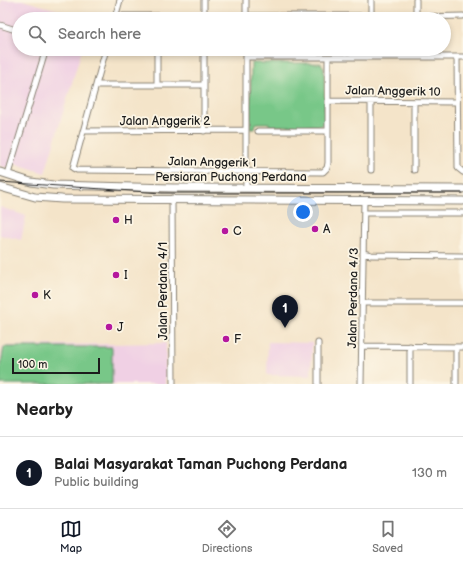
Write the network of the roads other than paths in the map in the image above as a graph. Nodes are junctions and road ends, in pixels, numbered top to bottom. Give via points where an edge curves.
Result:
1 (120, 0) edge
2 (204, 0) edge
3 (246, 0) edge
4 (371, 0) edge
5 (416, 0) edge
6 (117, 12) edge
7 (204, 12) edge
8 (246, 12) edge
9 (372, 12) edge
10 (416, 12) edge
11 (463, 16) edge
12 (451, 17) edge
13 (0, 25) edge
14 (12, 29) edge
15 (44, 56) edge
16 (104, 56) edge
17 (157, 56) edge
18 (204, 56) edge
19 (372, 56) joint
20 (416, 56) joint
21 (246, 57) joint
22 (328, 57) junction
23 (460, 57) edge
24 (96, 85) junction
25 (157, 85) junction
26 (204, 85) junction
27 (329, 101) junction
28 (371, 101) junction
29 (414, 102) junction
30 (457, 102) junction
31 (246, 130) junction
32 (83, 131) junction
33 (204, 131) junction
34 (258, 131) dead end
35 (328, 131) junction
36 (371, 170) dead end
37 (414, 170) dead end
38 (0, 172) edge
39 (246, 172) junction
40 (463, 172) edge
41 (8, 174) junction
42 (0, 187) edge
43 (246, 188) junction
44 (463, 189) edge
45 (172, 198) junction
46 (364, 200) junction
47 (463, 200) edge
48 (364, 213) junction
49 (463, 213) edge
50 (363, 253) junction
51 (463, 256) edge
52 (362, 303) junction
53 (463, 303) edge
54 (318, 343) dead end
55 (362, 346) junction
56 (410, 346) junction
57 (456, 347) junction
58 (463, 347) edge
59 (173, 384) edge
60 (318, 384) edge
61 (361, 384) edge
62 (410, 384) edge
63 (456, 384) edge

1 - 6 street
2 - 7 street
3 - 8 street
4 - 9 street
5 - 10 street
11 - 12 street
13 - 14 street
15 - 41 street
16 - 24 street
17 - 25 street
18 - 26 street
19 - 20 street
19 - 22 street
20 - 23 street
21 - 22 street
21 - 31 street
22 - 27 street
23 - 30 street
24 - 25 street
24 - 32 street
25 - 26 street
26 - 33 street
27 - 28 street, Jalan Anggerik 10
27 - 35 street
28 - 29 street, Jalan Anggerik 10
28 - 36 street
29 - 30 street, Jalan Anggerik 10
29 - 37 street
30 - 40 street via 458,168
31 - 33 street, Jalan Anggerik 2
31 - 39 street
32 - 33 street, Jalan Anggerik 2
32 - 39 street, Jalan Anggerik 1 via 73,168 76,170
34 - 35 street
35 - 39 street, Jalan Anggerik 1 via 327,168 323,172
38 - 41 main road, Persiaran Puchong Perdana
39 - 43 street
41 - 43 main road, Persiaran Puchong Perdana via 31,182 53,185
42 - 45 main road, Persiaran Puchong Perdana via 35,197
43 - 44 main road, Persiaran Puchong Perdana
45 - 46 main road, Persiaran Puchong Perdana
45 - 59 street, Jalan Perdana 4/1
46 - 47 main road, Persiaran Puchong Perdana
46 - 48 street, Jalan Perdana 4/3
48 - 49 street
48 - 50 street, Jalan Perdana 4/3
50 - 51 street via 371,256
50 - 52 street, Jalan Perdana 4/3
52 - 53 street
52 - 55 street, Jalan Perdana 4/3
54 - 60 street
55 - 56 street
55 - 61 street, Jalan Perdana 4/3
56 - 57 street
56 - 62 street
57 - 58 street
57 - 63 street

